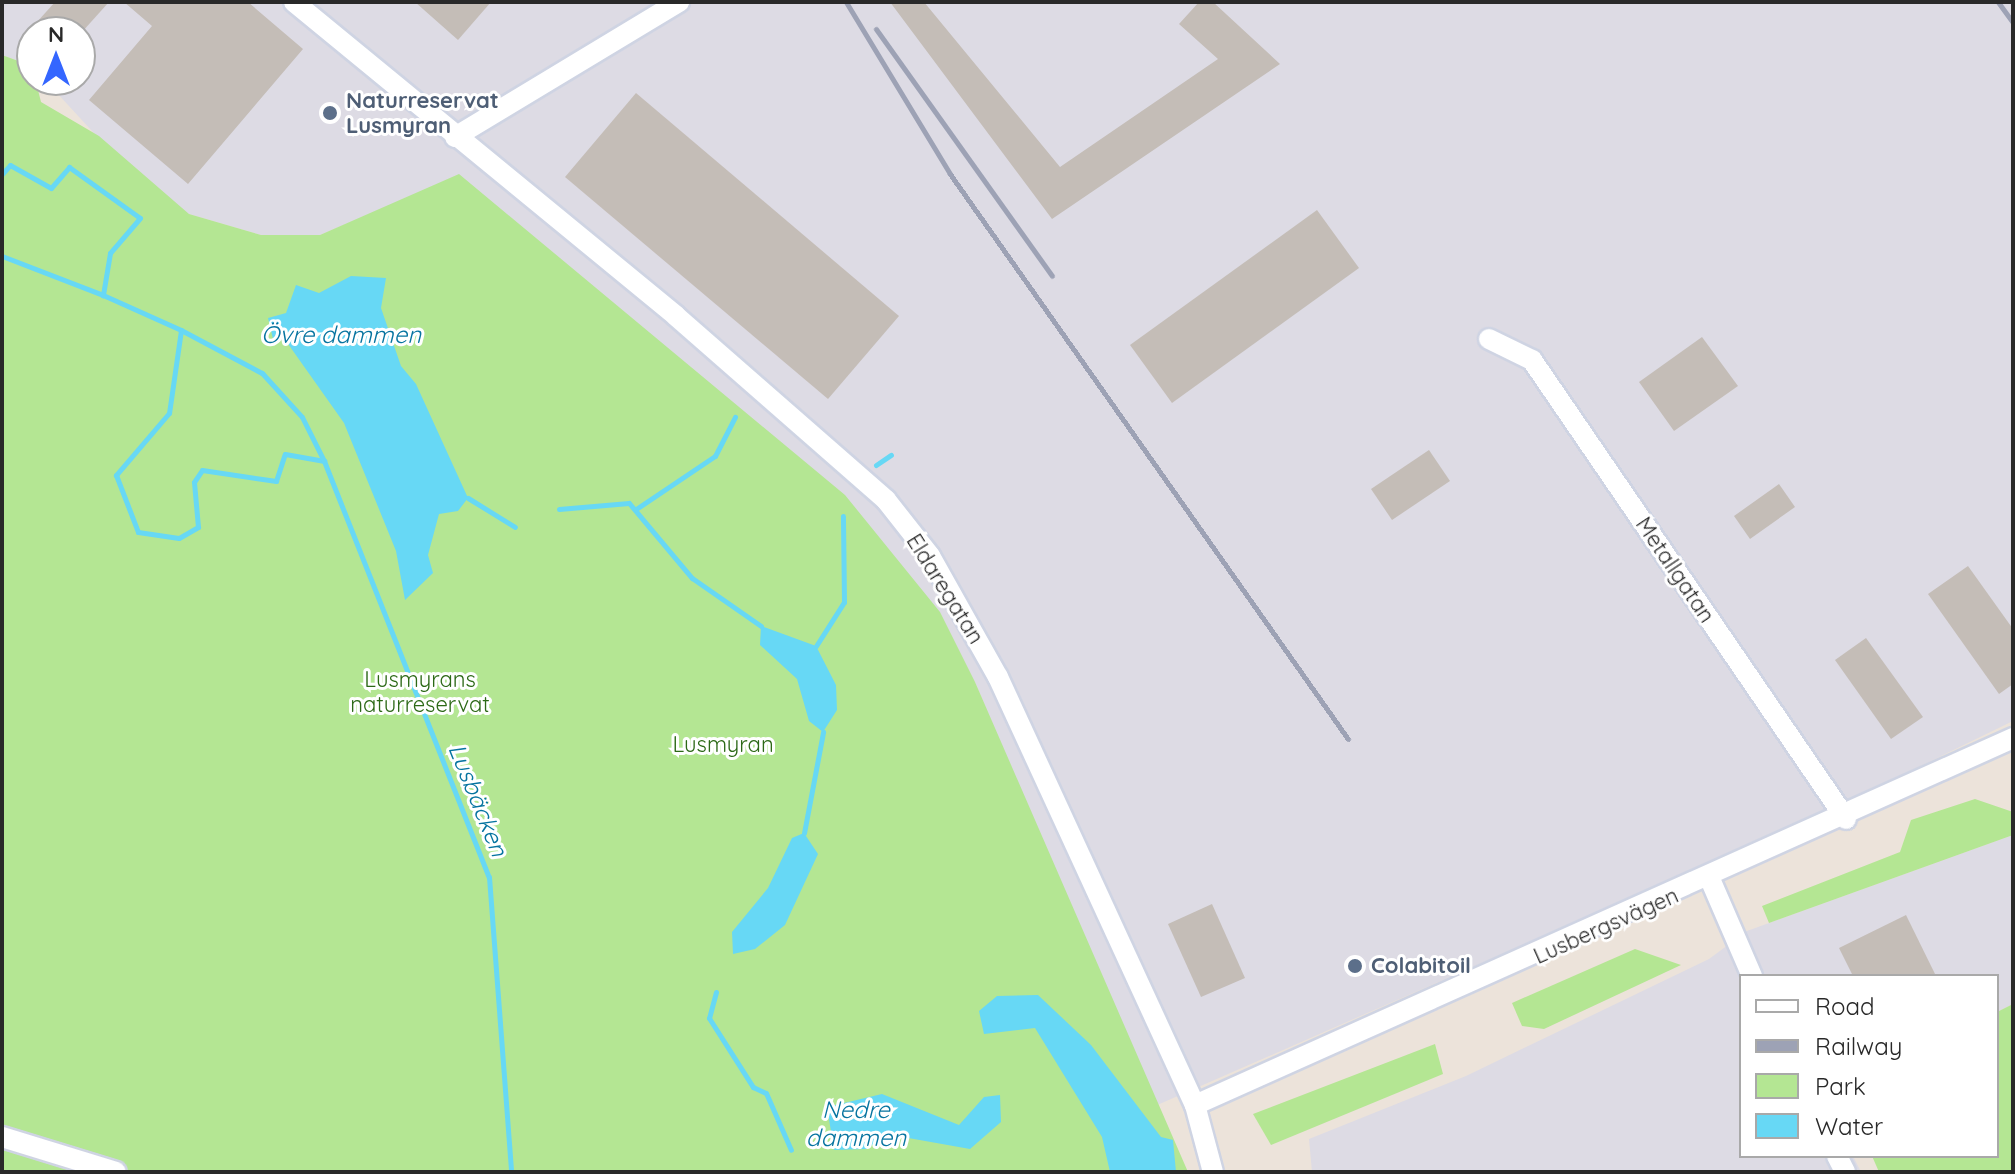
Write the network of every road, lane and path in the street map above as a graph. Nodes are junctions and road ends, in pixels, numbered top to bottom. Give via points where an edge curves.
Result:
1 (294, 2) edge
2 (679, 2) edge
3 (455, 137) junction
4 (1489, 339) dead end
5 (2013, 738) edge
6 (1846, 819) junction
7 (1710, 879) junction
8 (1751, 974) edge
9 (1195, 1105) junction
10 (2, 1137) edge
11 (116, 1172) edge
12 (1213, 1172) edge

1 - 3 street, Eldaregatan
2 - 3 street
3 - 9 street, Eldaregatan via 840,454 921,545 998,677
4 - 6 street, Metallgatan via 1532,360
5 - 6 street, Lusbergsvägen
6 - 7 street, Lusbergsvägen
7 - 8 street
7 - 9 street, Lusbergsvägen
9 - 12 street, Eldaregatan
10 - 11 street

